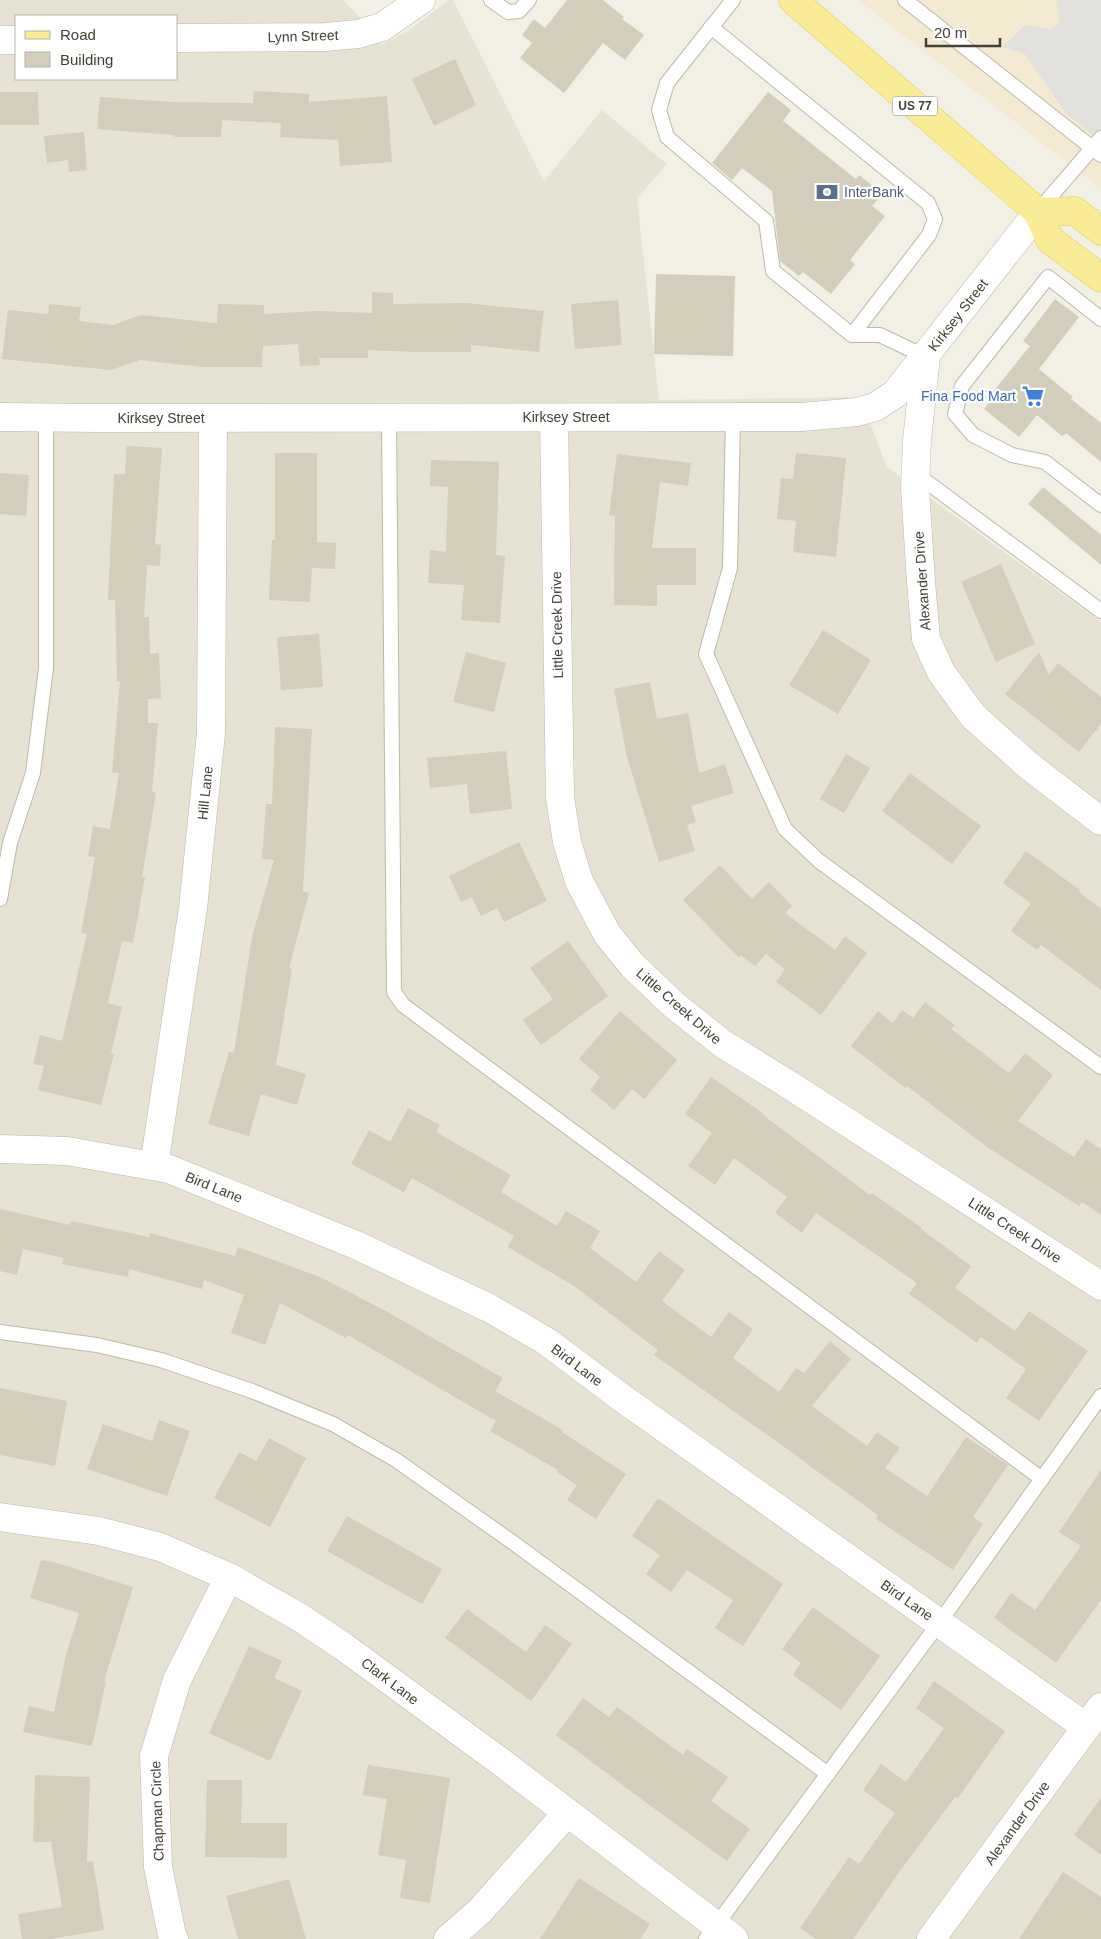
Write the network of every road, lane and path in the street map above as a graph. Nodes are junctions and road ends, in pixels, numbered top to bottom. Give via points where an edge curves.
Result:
1 (421, 0) edge
2 (491, 0) edge
3 (530, 0) edge
4 (733, 0) edge
5 (793, 0) edge
6 (905, 0) edge
7 (711, 27) junction
8 (178, 38) edge
9 (0, 40) edge
10 (15, 40) edge
11 (1098, 147) edge
12 (1038, 212) junction
13 (1101, 230) edge
14 (1101, 278) edge
15 (1101, 318) edge
16 (852, 335) junction
17 (926, 356) junction
18 (0, 417) edge
19 (46, 417) junction
20 (388, 417) junction
21 (733, 417) junction
22 (213, 418) junction
23 (554, 418) junction
24 (916, 474) junction
25 (1101, 505) edge
26 (1101, 611) edge
27 (1101, 821) edge
28 (0, 899) edge
29 (1101, 1067) edge
30 (0, 1149) edge
31 (154, 1166) junction
32 (1101, 1286) edge
33 (0, 1332) edge
34 (1101, 1396) edge
35 (1042, 1479) junction
36 (0, 1517) edge
37 (230, 1577) junction
38 (939, 1623) junction
39 (1093, 1717) edge
40 (828, 1774) junction
41 (567, 1813) junction
42 (719, 1935) edge
43 (174, 1939) edge
44 (448, 1939) edge
45 (931, 1939) edge

1 - 8 street, Lynn Street via 382,26 358,34
2 - 3 lane via 508,12 519,11
4 - 7 lane
5 - 12 main road, US 77
6 - 11 lane
7 - 16 lane via 667,83 659,110 667,137 766,221 773,270
7 - 16 lane via 928,203 935,219 929,235
9 - 10 street
11 - 12 lane
12 - 13 main road via 1075,211
12 - 14 main road, US 77 via 1050,240
12 - 17 street, Kirksey Street
15 - 25 lane via 1048,277 962,386 955,414 973,435 1012,455 1045,462
16 - 17 lane via 880,335
17 - 21 street, Kirksey Street via 895,394 875,408 802,417
17 - 24 street, Alexander Drive
18 - 19 street, Kirksey Street
19 - 22 street, Kirksey Street
19 - 28 lane via 46,668 33,773 10,843
20 - 22 street, Kirksey Street
20 - 23 street, Kirksey Street
20 - 35 lane via 394,992 403,1005
21 - 23 street, Kirksey Street
21 - 29 lane via 730,568 706,654 785,829 819,861
22 - 31 street, Hill Lane via 211,734 193,908
23 - 32 street, Little Creek Drive via 560,798 567,842 579,881 607,934 633,966 674,1005 723,1044
24 - 26 lane
24 - 27 street, Alexander Drive via 926,639 941,672 973,716 1029,766
30 - 31 street, Bird Lane via 67,1151
31 - 38 street, Bird Lane via 168,1168 356,1244 489,1308 546,1341
33 - 40 lane via 97,1345 161,1360 252,1391 333,1424 396,1460 515,1544
34 - 35 lane
35 - 38 lane
36 - 37 street, Clark Lane via 99,1531 160,1546
37 - 41 street, Clark Lane via 344,1647
37 - 43 street, Chapman Circle via 177,1680 154,1756 158,1867
38 - 39 street, Bird Lane
38 - 40 lane
39 - 45 street, Alexander Drive
40 - 42 lane
41 - 42 street, Clark Lane
41 - 44 street via 480,1911

